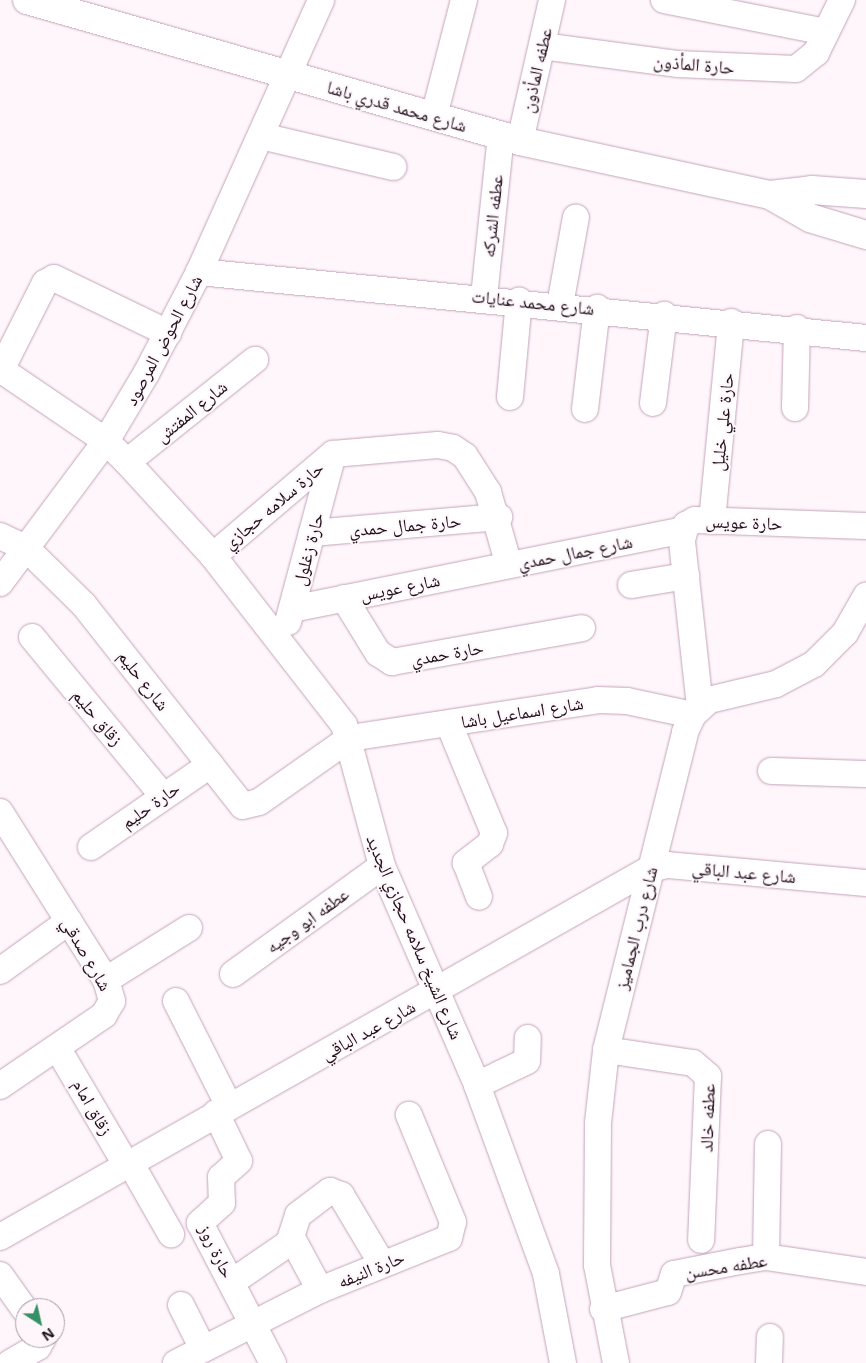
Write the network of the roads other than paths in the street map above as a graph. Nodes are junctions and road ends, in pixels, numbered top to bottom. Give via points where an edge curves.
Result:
1 (27, 0) edge
2 (321, 0) edge
3 (464, 0) edge
4 (552, 0) edge
5 (664, 0) edge
6 (842, 0) edge
7 (826, 32) junction
8 (542, 46) junction
9 (290, 75) junction
10 (434, 116) junction
11 (261, 136) junction
12 (510, 138) junction
13 (393, 167) dead end
14 (866, 194) edge
15 (770, 195) junction
16 (576, 218) dead end
17 (866, 235) edge
18 (200, 272) junction
19 (484, 297) junction
20 (519, 300) junction
21 (560, 305) junction
22 (597, 308) junction
23 (664, 315) junction
24 (731, 322) junction
25 (797, 328) junction
26 (168, 333) junction
27 (866, 338) edge
28 (255, 360) dead end
29 (0, 371) edge
30 (510, 397) dead end
31 (653, 403) dead end
32 (796, 408) dead end
33 (585, 409) dead end
34 (106, 441) junction
35 (333, 454) junction
36 (127, 462) junction
37 (498, 517) junction
38 (712, 521) junction
39 (866, 526) edge
40 (684, 530) junction
41 (312, 533) junction
42 (0, 536) edge
43 (26, 548) junction
44 (213, 556) junction
45 (509, 565) junction
46 (686, 576) junction
47 (0, 583) edge
48 (631, 585) dead end
49 (866, 596) edge
50 (344, 598) junction
51 (292, 608) junction
52 (582, 628) dead end
53 (32, 637) dead end
54 (282, 645) junction
55 (697, 711) junction
56 (449, 724) junction
57 (350, 738) junction
58 (210, 764) junction
59 (771, 771) dead end
60 (866, 774) edge
61 (163, 796) junction
62 (0, 812) edge
63 (91, 847) dead end
64 (382, 866) junction
65 (650, 869) junction
66 (866, 883) edge
67 (479, 897) dead end
68 (69, 921) junction
69 (190, 928) dead end
70 (0, 971) edge
71 (233, 974) dead end
72 (106, 980) junction
73 (438, 992) junction
74 (176, 1001) dead end
75 (528, 1038) dead end
76 (58, 1049) junction
77 (606, 1050) junction
78 (477, 1085) junction
79 (0, 1086) edge
80 (222, 1110) junction
81 (409, 1115) dead end
82 (768, 1144) dead end
83 (129, 1165) junction
84 (171, 1234) dead end
85 (0, 1237) edge
86 (292, 1238) junction
87 (701, 1240) dead end
88 (766, 1257) junction
89 (381, 1262) junction
90 (866, 1272) edge
91 (0, 1274) edge
92 (232, 1282) junction
93 (320, 1290) junction
94 (17, 1298) edge
95 (181, 1305) dead end
96 (603, 1309) junction
97 (253, 1322) junction
98 (770, 1337) dead end
99 (38, 1348) edge
100 (203, 1350) junction
101 (11, 1363) edge
102 (176, 1363) edge
103 (273, 1363) edge
104 (563, 1363) edge
105 (616, 1363) edge
106 (769, 1363) edge

1 - 9 street, شارع محمد قدري باشا
2 - 9 street, شارع الحوض المرصود
3 - 10 street
4 - 8 street, عطفه المأذون
5 - 7 street
6 - 7 street, حارة المأذون
7 - 8 street, حارة المأذون via 812,59 796,69 677,64
8 - 12 street, عطفه المأذون
9 - 10 street, شارع محمد قدري باشا
9 - 11 street, شارع الحوض المرصود
10 - 12 street, شارع محمد قدري باشا
11 - 13 street
11 - 18 street, شارع الحوض المرصود
12 - 15 street, شارع محمد قدري باشا
12 - 19 street, عطفه الشركه
14 - 15 street, شارع محمد قدري باشا via 812,190
15 - 17 street, شارع محمد قدري باشا via 810,218
16 - 21 street
18 - 19 street, شارع محمد عنايات
18 - 26 street, شارع الحوض المرصود
19 - 20 street, شارع محمد عنايات
20 - 21 street, شارع محمد عنايات
20 - 30 street
21 - 22 street, شارع محمد عنايات
22 - 23 street, شارع محمد عنايات
22 - 33 street
23 - 24 street, شارع محمد عنايات
23 - 31 street
24 - 25 street, شارع محمد عنايات
24 - 38 street, حارة علي خليل
25 - 27 street, شارع محمد عنايات
25 - 32 street
26 - 29 street via 54,278 45,283
26 - 34 street, شارع الحوض المرصود
28 - 36 street, شارع المفتش
29 - 34 street, شارع الشيخ سلامه حجازي الجديد
34 - 36 street, شارع الشيخ سلامه حجازي الجديد
34 - 43 street, شارع الحوض المرصود
35 - 37 street, شارع جمال حمدي via 438,445 452,448 474,468
35 - 41 street, حارة زغلول
35 - 44 street, حارة سلامه حجازي
36 - 44 street, شارع الشيخ سلامه حجازي الجديد
37 - 41 street, حارة جمال حمدي
37 - 45 street, شارع جمال حمدي
38 - 39 street, حارة عويس
38 - 40 street, حارة عويس via 695,520
40 - 45 street, شارع جمال حمدي
40 - 46 street, حارة عويس
41 - 51 street, حارة زغلول
42 - 43 street, شارع حليم
43 - 47 street, شارع الحوض المرصود
43 - 58 street, شارع حليم via 84,605
44 - 54 street, شارع الشيخ سلامه حجازي الجديد
45 - 50 street, شارع عويس
46 - 48 street
46 - 55 street, حارة عويس
49 - 55 street via 844,634 814,664 776,684 719,695
50 - 51 street, شارع عويس
50 - 52 street, حارة حمدي via 378,653 392,662
51 - 54 street, حارة زغلول
53 - 61 street, زقاق حليم
54 - 57 street, شارع الشيخ سلامه حجازي الجديد
55 - 56 street, شارع اسماعيل باشا via 598,700
55 - 65 street, شارع درب الجماميز
56 - 57 street, شارع اسماعيل باشا
56 - 67 street via 494,832 490,844 466,864
57 - 58 street, شارع حليم via 259,802 237,802
57 - 64 street, شارع الشيخ سلامه حجازي الجديد via 363,810
58 - 61 street, حارة حليم
59 - 60 street
61 - 63 street, حارة حليم
62 - 68 street, شارع صدقي
64 - 71 street, عطفه ابو وجيه
64 - 73 street, شارع الشيخ سلامه حجازي الجديد
65 - 66 street, شارع عبد الباقي via 668,865
65 - 73 street, شارع عبد الباقي
65 - 77 street, شارع درب الجماميز
68 - 70 street
68 - 72 street, شارع صدقي
69 - 72 street
72 - 76 street, شارع صدقي via 112,992 110,1008
73 - 78 street, شارع الشيخ سلامه حجازي الجديد
73 - 80 street, شارع عبد الباقي
74 - 80 street
75 - 78 street via 526,1061
76 - 79 street, شارع صدقي
76 - 83 street, زقاق امام
77 - 87 street, عطفه خالد via 693,1063 708,1076
77 - 96 street, شارع درب الجماميز via 595,1194
78 - 104 street, شارع الشيخ سلامه حجازي الجديد via 546,1274
80 - 83 street, شارع عبد الباقي
80 - 92 street, حارة روز via 239,1162 221,1177 222,1203 200,1222
81 - 89 street, حارة النيفه via 454,1227 444,1242
82 - 88 street
83 - 84 street, زقاق امام
83 - 85 street, شارع عبد الباقي
86 - 89 street via 298,1215 333,1191 340,1195
86 - 92 street
86 - 93 street
88 - 90 street, عطفه محسن
88 - 96 street, عطفه محسن via 674,1274 668,1292
89 - 93 street, حارة النيفه
91 - 94 street
92 - 97 street, حارة روز
93 - 97 street, حارة النيفه
95 - 100 street
96 - 105 street, شارع درب الجماميز
97 - 100 street, حارة النيفه
97 - 103 street, حارة روز
98 - 106 street
99 - 101 street
100 - 102 street, حارة النيفه

